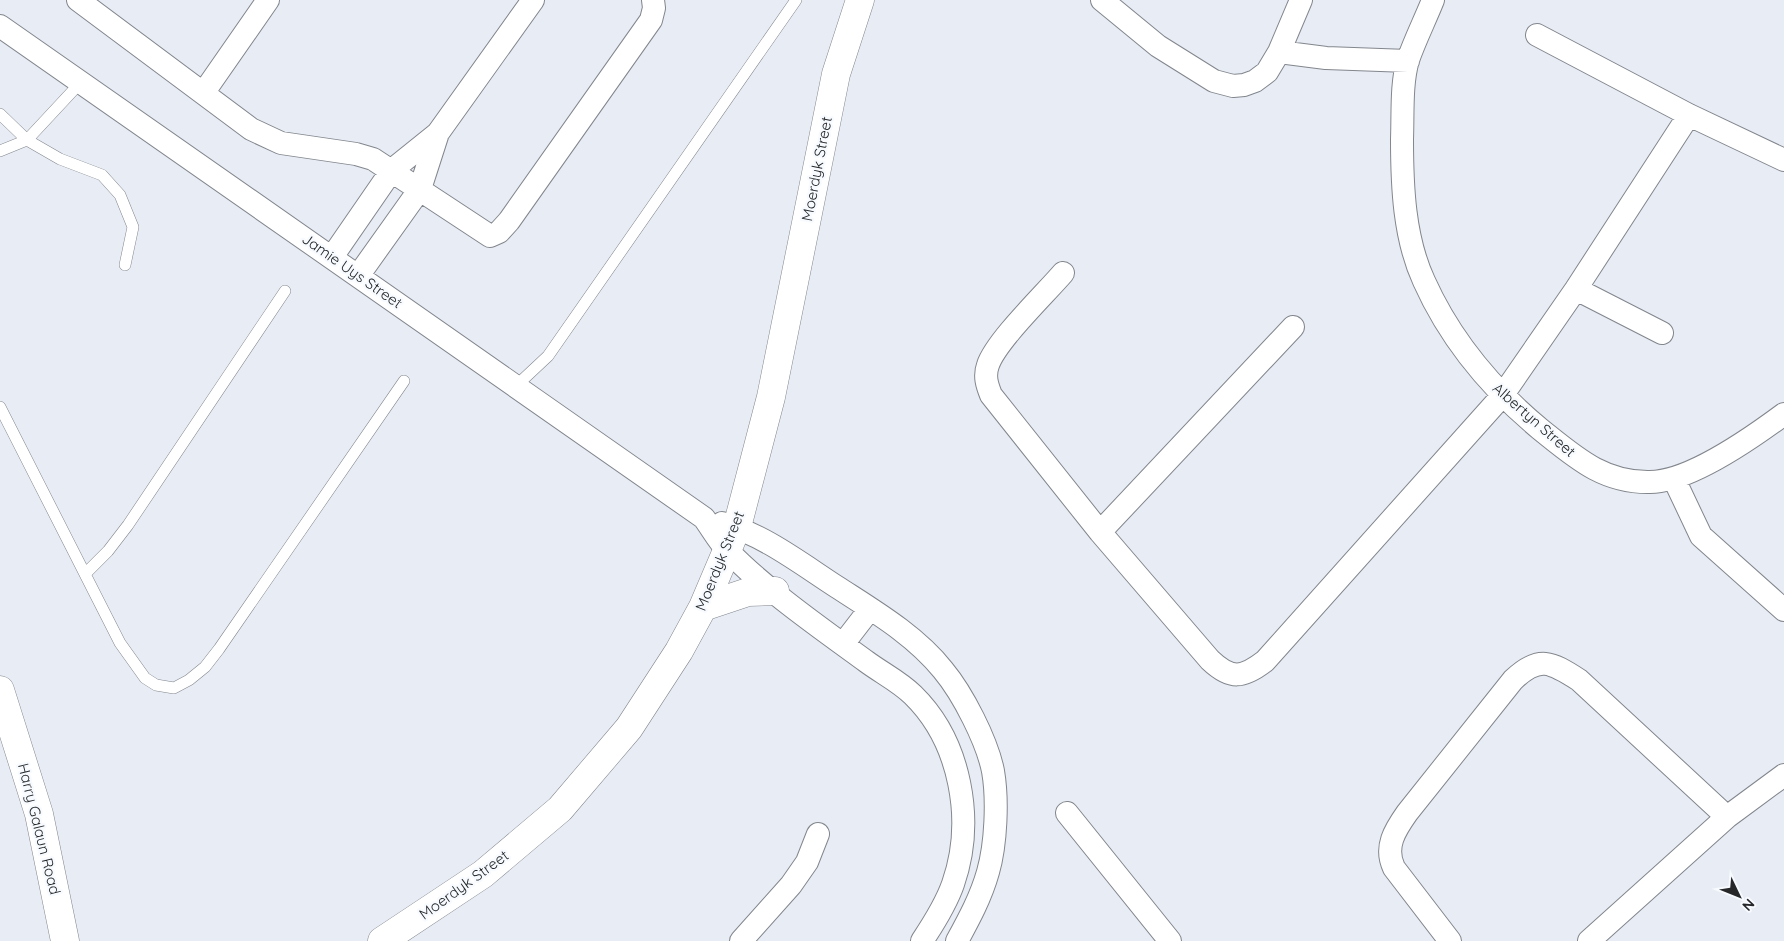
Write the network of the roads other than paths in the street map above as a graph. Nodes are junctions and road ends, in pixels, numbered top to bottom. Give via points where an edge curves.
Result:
1 (78, 0) edge
2 (268, 0) edge
3 (533, 0) edge
4 (653, 0) edge
5 (796, 0) edge
6 (860, 0) edge
7 (1102, 0) edge
8 (1302, 0) edge
9 (1433, 0) edge
10 (0, 26) edge
11 (1537, 35) dead end
12 (1279, 52) junction
13 (1408, 62) junction
14 (82, 82) junction
15 (204, 92) junction
16 (0, 114) edge
17 (1689, 115) junction
18 (438, 133) junction
19 (27, 140) junction
20 (0, 151) edge
21 (1784, 160) edge
22 (392, 170) junction
23 (420, 189) junction
24 (332, 257) junction
25 (125, 265) dead end
26 (1063, 273) dead end
27 (358, 276) junction
28 (1576, 290) junction
29 (285, 291) dead end
30 (1292, 327) dead end
31 (1662, 333) dead end
32 (404, 381) dead end
33 (516, 386) junction
34 (1502, 396) junction
35 (0, 407) edge
36 (1784, 414) edge
37 (1674, 479) junction
38 (1100, 532) junction
39 (732, 539) junction
40 (85, 574) junction
41 (775, 591) junction
42 (703, 607) junction
43 (870, 609) junction
44 (1784, 610) edge
45 (843, 644) junction
46 (0, 690) edge
47 (1784, 776) edge
48 (1066, 813) dead end
49 (1727, 817) junction
50 (818, 834) dead end
51 (65, 941) edge
52 (382, 941) edge
53 (741, 941) edge
54 (922, 941) edge
55 (957, 941) edge
56 (1170, 941) edge
57 (1450, 941) edge
58 (1589, 941) edge

1 - 15 street
2 - 15 street
3 - 18 street
4 - 23 street via 651,20 499,232 490,236
5 - 33 lane via 548,356
6 - 39 street, Moerdyk Street via 836,74 771,397
7 - 12 street via 1158,46 1214,81 1233,86 1255,81 1267,72
8 - 12 street
9 - 13 street, Albertyn Street
10 - 14 street, Jamie Uys Street
11 - 17 street
12 - 13 street
13 - 34 street, Albertyn Street via 1402,156 1404,196 1415,255 1424,281 1448,324 1468,355
14 - 19 lane
14 - 24 street, Jamie Uys Street
15 - 22 street via 252,129 281,143 356,154
16 - 19 lane
17 - 21 street
17 - 28 street
18 - 22 street
18 - 23 street
19 - 20 lane
19 - 25 lane via 60,159 102,175 120,194 132,227
22 - 23 street
22 - 24 street
23 - 27 street
24 - 27 street, Jamie Uys Street
26 - 38 street via 998,347 988,366 986,382 991,395
27 - 33 street, Jamie Uys Street
28 - 31 street
28 - 34 street
29 - 40 lane via 128,525
30 - 38 street
32 - 40 lane via 219,649 189,680 174,688 156,685 145,678 120,642
33 - 39 street, Jamie Uys Street
34 - 37 street, Albertyn Street via 1576,458 1605,475 1651,482
34 - 38 street via 1265,661 1240,675 1229,674 1210,660
35 - 40 lane
36 - 37 street, Albertyn Street via 1730,450
37 - 44 street via 1701,536
39 - 41 street
39 - 42 street, Moerdyk Street
39 - 43 street via 780,550
41 - 42 street via 748,592
41 - 45 street
42 - 52 street, Moerdyk Street via 629,728 560,809 483,874
43 - 45 street
43 - 55 street via 897,626 943,669 971,710 993,770 995,817 988,872 972,914
45 - 54 street via 912,694 935,720 951,753 962,794 963,842 953,885
46 - 51 street, Harry Galaun Road via 39,814
47 - 49 street
48 - 56 street
49 - 57 street via 1579,680 1551,664 1525,668 1407,813 1395,829 1390,846 1394,868
49 - 58 street
50 - 53 street via 807,862 791,885

